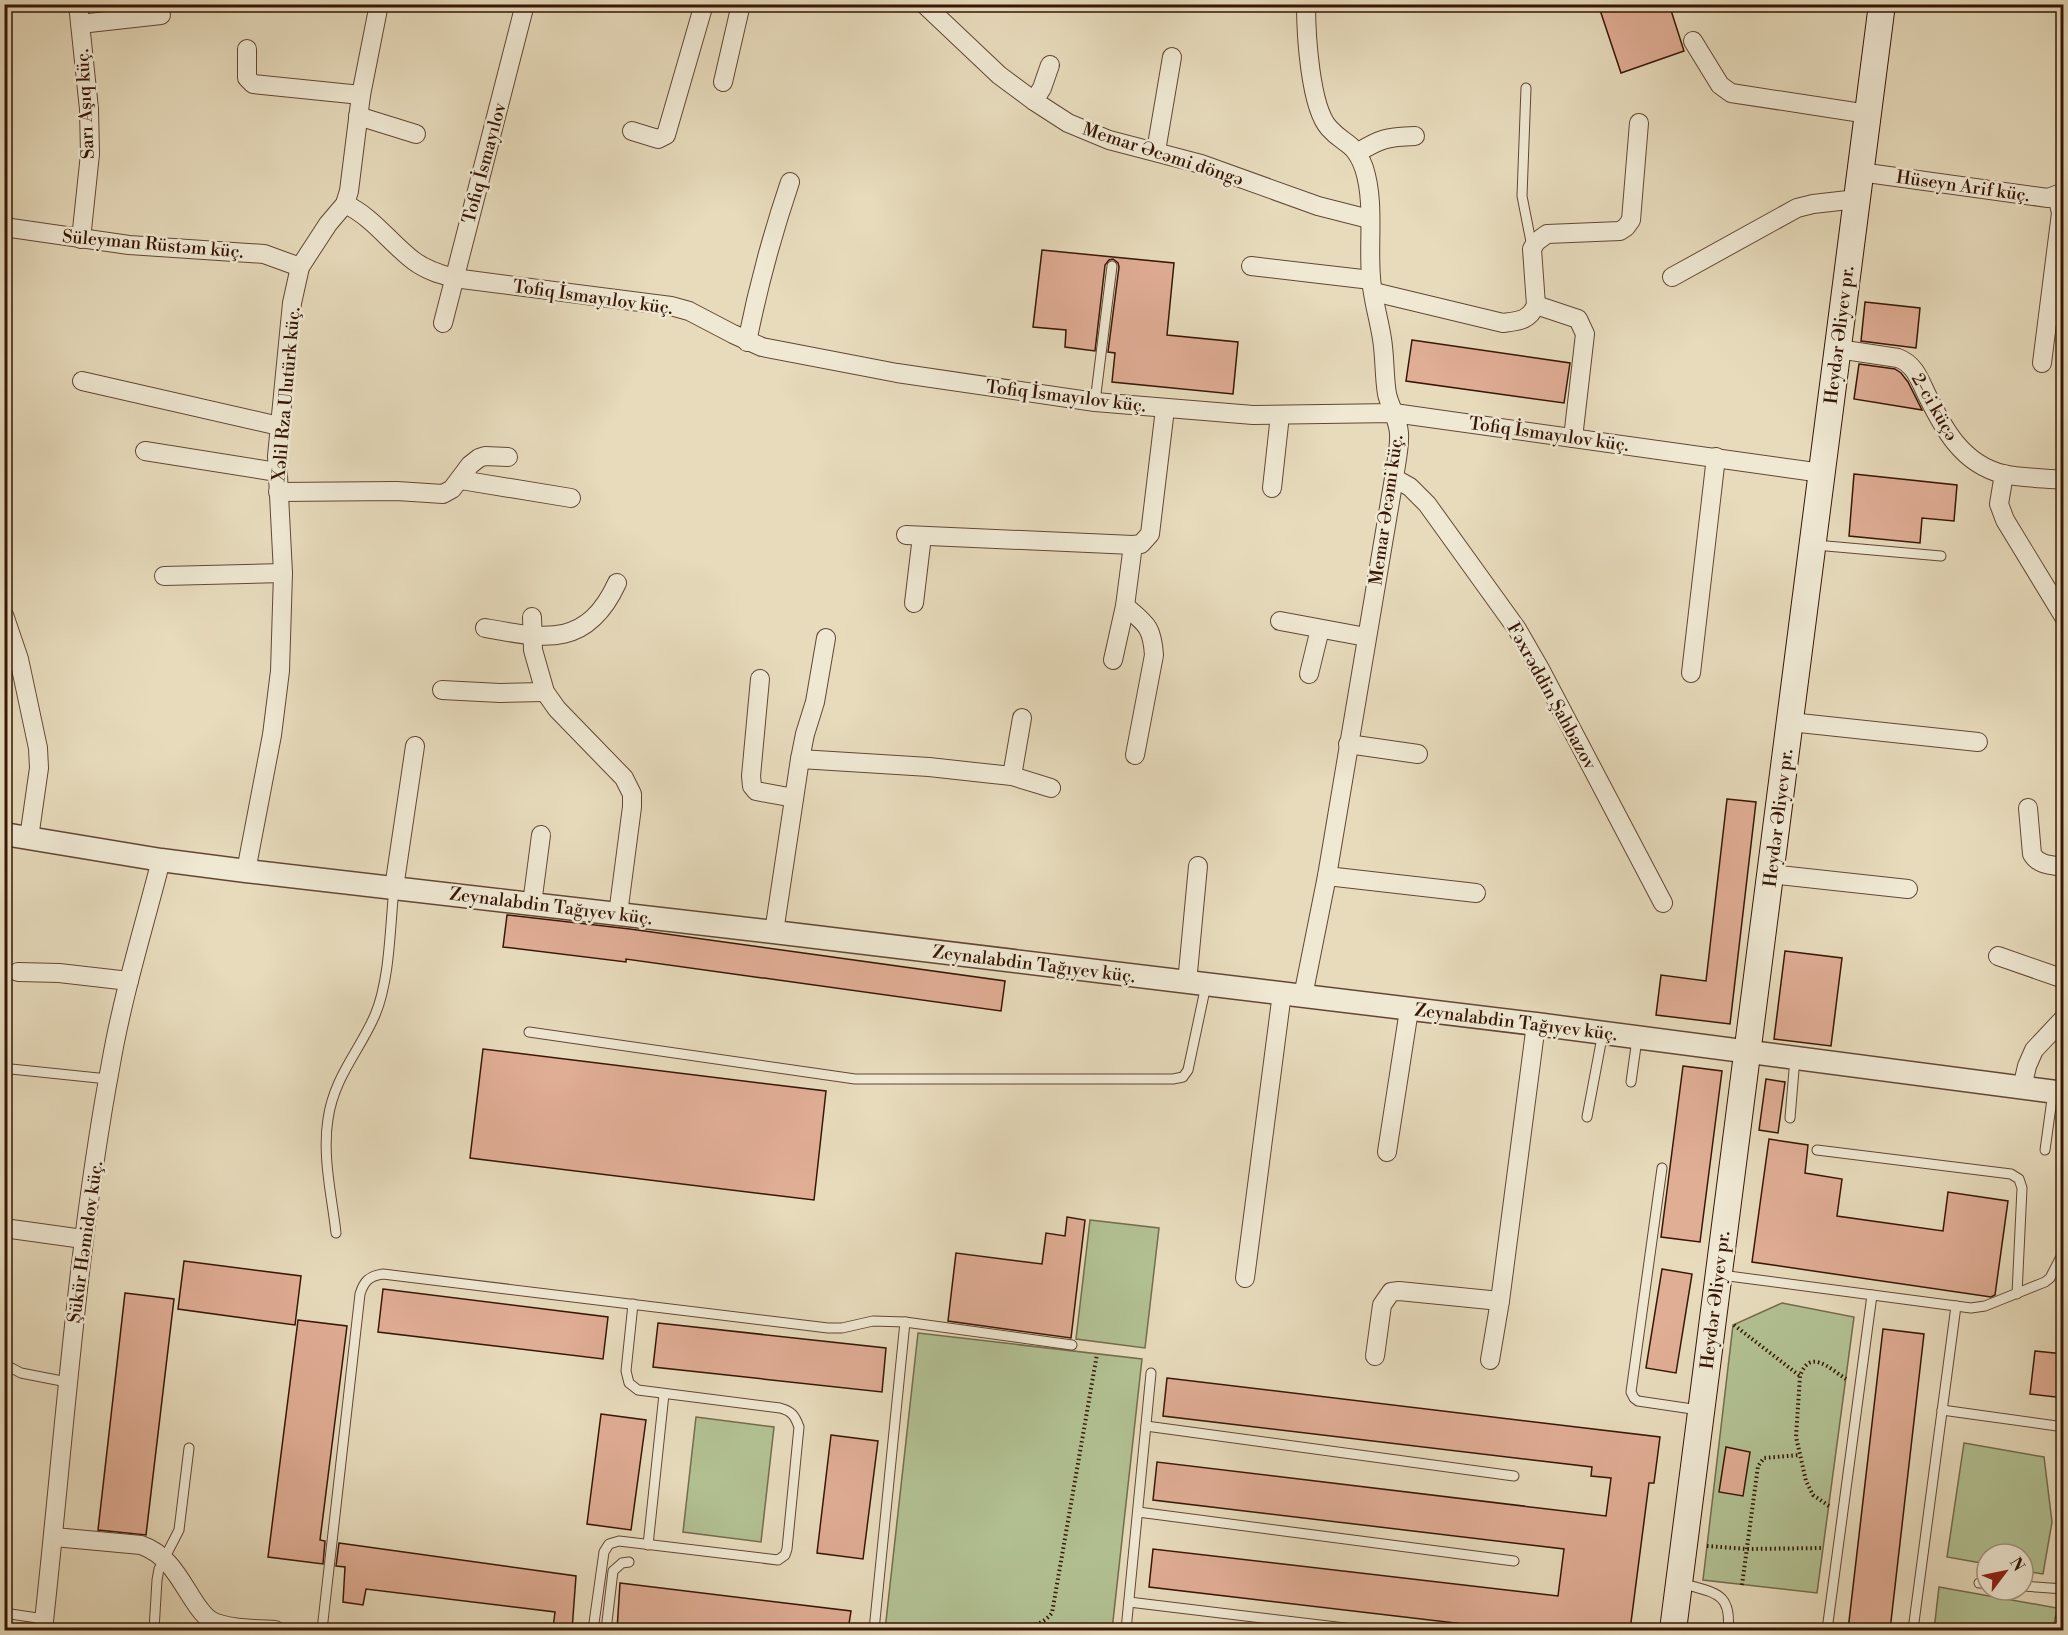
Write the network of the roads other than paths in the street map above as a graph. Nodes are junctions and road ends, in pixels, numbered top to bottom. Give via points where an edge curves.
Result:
1 (78, 4) edge
2 (379, 4) edge
3 (525, 4) edge
4 (704, 4) edge
5 (741, 4) edge
6 (1306, 4) edge
7 (1882, 4) edge
8 (930, 7) edge
9 (160, 15) dead end
10 (80, 24) junction
11 (1693, 41) dead end
12 (247, 49) dead end
13 (1172, 57) dead end
14 (1050, 65) dead end
15 (723, 82) dead end
16 (1526, 88) dead end
17 (361, 94) junction
18 (1034, 101) junction
19 (1868, 114) junction
20 (358, 116) junction
21 (1639, 123) dead end
22 (632, 131) dead end
23 (416, 134) dead end
24 (1415, 136) dead end
25 (1156, 151) junction
26 (1357, 153) junction
27 (1860, 172) junction
28 (790, 182) dead end
29 (2060, 194) edge
30 (1857, 199) junction
31 (345, 204) junction
32 (1369, 219) junction
33 (4, 227) edge
34 (81, 239) junction
35 (1532, 249) junction
36 (1112, 266) dead end
37 (1251, 266) dead end
38 (300, 267) junction
39 (1672, 277) dead end
40 (454, 278) junction
41 (1372, 286) junction
42 (1536, 305) junction
43 (443, 322) dead end
44 (747, 342) junction
45 (1838, 349) junction
46 (2042, 363) dead end
47 (81, 381) dead end
48 (1095, 402) junction
49 (1165, 409) junction
50 (1394, 413) junction
51 (1280, 415) junction
52 (279, 426) junction
53 (1573, 438) junction
54 (145, 451) dead end
55 (508, 457) dead end
56 (1716, 457) junction
57 (277, 472) junction
58 (1822, 473) junction
59 (2004, 474) junction
60 (1394, 478) junction
61 (461, 480) junction
62 (2064, 480) edge
63 (1272, 488) dead end
64 (278, 492) junction
65 (571, 498) dead end
66 (1812, 544) junction
67 (1133, 545) junction
68 (1941, 556) dead end
69 (283, 573) junction
70 (164, 576) dead end
71 (617, 583) dead end
72 (914, 603) dead end
73 (1125, 606) junction
74 (4, 615) edge
75 (532, 617) dead end
76 (2064, 617) edge
77 (1280, 621) dead end
78 (485, 628) dead end
79 (1320, 628) junction
80 (533, 636) junction
81 (1366, 637) junction
82 (826, 638) dead end
83 (1113, 660) dead end
84 (1691, 673) dead end
85 (1309, 674) dead end
86 (760, 679) dead end
87 (442, 690) dead end
88 (545, 692) junction
89 (1022, 718) dead end
90 (1790, 722) junction
91 (1978, 742) dead end
92 (1348, 744) junction
93 (415, 746) dead end
94 (1418, 754) dead end
95 (1135, 755) dead end
96 (800, 759) junction
97 (1012, 776) junction
98 (1051, 789) dead end
99 (794, 798) junction
100 (2028, 808) dead end
101 (4, 834) edge
102 (541, 835) dead end
103 (29, 838) junction
104 (162, 860) junction
105 (1198, 866) dead end
106 (2064, 867) edge
107 (246, 871) junction
108 (1770, 874) junction
109 (1327, 876) junction
110 (394, 888) junction
111 (1908, 889) dead end
112 (1476, 893) dead end
113 (1663, 903) dead end
114 (532, 904) junction
115 (618, 914) junction
116 (774, 932) junction
117 (1998, 956) dead end
118 (18, 972) dead end
119 (2064, 980) edge
120 (129, 981) junction
121 (1196, 984) junction
122 (1292, 995) junction
123 (1409, 1010) junction
124 (2064, 1018) edge
125 (1536, 1024) junction
126 (529, 1032) dead end
127 (1603, 1032) junction
128 (1637, 1036) junction
129 (1748, 1050) junction
130 (1795, 1058) junction
131 (4, 1072) edge
132 (108, 1079) junction
133 (1631, 1082) dead end
134 (2022, 1088) junction
135 (2058, 1092) edge
136 (1587, 1117) dead end
137 (1790, 1118) dead end
138 (1816, 1150) dead end
139 (2044, 1150) dead end
140 (1387, 1152) dead end
141 (1662, 1168) dead end
142 (4, 1228) edge
143 (336, 1233) dead end
144 (83, 1239) junction
145 (2064, 1251) edge
146 (1719, 1275) junction
147 (1245, 1278) dead end
148 (2018, 1294) junction
149 (1872, 1295) junction
150 (1500, 1301) junction
151 (633, 1304) junction
152 (1956, 1306) junction
153 (905, 1322) junction
154 (1072, 1345) dead end
155 (1375, 1356) dead end
156 (1490, 1360) dead end
157 (4, 1364) edge
158 (1151, 1373) dead end
159 (67, 1382) junction
160 (664, 1394) junction
161 (1942, 1410) junction
162 (1701, 1411) junction
163 (1146, 1426) junction
164 (2064, 1427) edge
165 (189, 1448) dead end
166 (1514, 1476) dead end
167 (1138, 1512) junction
168 (54, 1537) junction
169 (648, 1545) junction
170 (165, 1559) junction
171 (1514, 1561) dead end
172 (629, 1562) dead end
173 (1679, 1582) junction
174 (2035, 1587) edge
175 (2064, 1589) edge
176 (1129, 1602) junction
177 (4, 1613) edge
178 (43, 1625) edge
179 (154, 1630) edge
180 (275, 1630) edge
181 (322, 1630) edge
182 (593, 1630) edge
183 (606, 1630) edge
184 (874, 1630) edge
185 (1126, 1630) edge
186 (1362, 1630) edge
187 (1673, 1630) edge
188 (1728, 1630) edge
189 (1827, 1630) edge
190 (1914, 1630) edge

1 - 10 street, Sarı Aşıq küç.
2 - 17 street, Xəlil Rza Ulutürk küç.
3 - 40 street, Tofiq İsmayılov
4 - 22 street via 666,135 658,139
5 - 15 street
6 - 26 street, Memar Əcəmi küç. via 1315,95 1322,117
7 - 19 main road, Heydər Əliyev pr.
8 - 18 street, Memar Əcəmi döngə via 999,75
9 - 10 street
10 - 34 street, Sarı Aşıq küç. via 90,154
11 - 19 street via 1720,85 1731,93
12 - 17 street via 247,78 254,84
13 - 25 street
14 - 18 street
16 - 35 lane via 1522,196
17 - 20 street, Xəlil Rza Ulutürk küç.
18 - 25 street, Memar Əcəmi döngə via 1086,131
19 - 27 main road, Heydər Əliyev pr.
20 - 23 street
20 - 31 street, Xəlil Rza Ulutürk küç.
21 - 35 street via 1631,220 1626,227 1608,233 1547,234
24 - 26 street via 1389,137
25 - 32 street, Memar Əcəmi döngə via 1333,211
26 - 32 street, Memar Əcəmi küç. via 1369,189
27 - 29 street, Hüseyn Arif küç. via 2048,198
27 - 30 main road, Heydər Əliyev pr.
28 - 44 street via 760,278
29 - 46 street via 2061,213
30 - 39 street via 1797,208
30 - 45 main road, Heydər Əliyev pr.
31 - 38 street, Xəlil Rza Ulutürk küç.
31 - 40 street, Tofiq İsmayılov küç. via 370,219 416,263 433,273
32 - 41 street, Memar Əcəmi küç.
33 - 34 street, Süleyman Rüstəm küç.
34 - 38 street, Süleyman Rüstəm küç. via 264,254
35 - 42 street
36 - 48 lane
37 - 41 street
38 - 52 street, Xəlil Rza Ulutürk küç. via 292,303
40 - 43 street, Tofiq İsmayılov
40 - 44 street, Tofiq İsmayılov küç. via 671,306 696,314
41 - 42 street via 1503,323 1526,319
41 - 50 street, Memar Əcəmi küç. via 1383,342 1384,377
42 - 53 street via 1578,319 1585,334
44 - 48 street, Tofiq İsmayılov küç. via 897,373
45 - 58 main road, Heydər Əliyev pr.
45 - 59 street, 2-ci küçə via 1906,361 1919,377 1952,441 1966,455
47 - 52 street
48 - 49 street, Tofiq İsmayılov küç.
49 - 51 street, Tofiq İsmayılov küç.
49 - 67 street via 1150,534 1141,544
50 - 51 street, Tofiq İsmayılov küç.
50 - 53 street, Tofiq İsmayılov küç.
50 - 60 street, Memar Əcəmi küç. via 1399,436
51 - 63 street
52 - 57 street, Xəlil Rza Ulutürk küç.
53 - 56 street, Tofiq İsmayılov küç.
54 - 57 street
55 - 61 street via 479,458
56 - 58 street, Tofiq İsmayılov küç.
56 - 84 street
57 - 64 street, Xəlil Rza Ulutürk küç.
58 - 66 main road, Heydər Əliyev pr.
59 - 62 street, 2-ci küçə
59 - 76 street via 1999,504 2005,520
60 - 81 street, Memar Əcəmi küç.
60 - 113 street, Fəxrəddin Şahbazov via 1427,504 1517,629
61 - 64 street via 442,494
61 - 65 street
64 - 69 street, Xəlil Rza Ulutürk küç.
66 - 68 lane
66 - 90 main road, Heydər Əliyev pr.
67 - 72 street via 914,536
67 - 73 street
69 - 70 street
69 - 107 street, Xəlil Rza Ulutürk küç. via 280,671
71 - 80 street via 608,602 586,626
73 - 83 street
73 - 95 street via 1148,626 1153,639 1154,655
74 - 103 street via 19,659 38,747 39,768
75 - 80 street
77 - 79 street
78 - 80 street
79 - 81 street
79 - 85 street
80 - 88 street
81 - 92 street, Memar Əcəmi küç.
82 - 96 street
86 - 99 street via 752,786
87 - 88 street
88 - 115 street via 624,778 632,794
89 - 97 street
90 - 91 street
90 - 108 main road, Heydər Əliyev pr.
92 - 94 street
92 - 109 street, Memar Əcəmi küç.
93 - 110 street
96 - 97 street
96 - 99 street
97 - 98 street
99 - 116 street
100 - 106 street via 2032,854 2044,864
101 - 103 street, Zeynalabdin Tağıyev küç.
102 - 114 street
103 - 104 street, Zeynalabdin Tağıyev küç.
104 - 107 street, Zeynalabdin Tağıyev küç.
104 - 120 street, Şükür Həmidov küç.
105 - 121 street
107 - 110 street, Zeynalabdin Tağıyev küç.
108 - 111 street
108 - 129 main road, Heydər Əliyev pr.
109 - 112 street
109 - 122 street, Memar Əcəmi küç.
110 - 114 street, Zeynalabdin Tağıyev küç.
110 - 143 lane via 387,967 375,1014 333,1091 327,1121
114 - 115 street, Zeynalabdin Tağıyev küç.
115 - 116 street, Zeynalabdin Tağıyev küç.
116 - 121 street, Zeynalabdin Tağıyev küç.
117 - 119 street
118 - 120 street
120 - 132 street, Şükür Həmidov küç.
121 - 122 street, Zeynalabdin Tağıyev küç.
121 - 126 lane via 1188,1070 1183,1077 1173,1079 855,1079
122 - 123 street, Zeynalabdin Tağıyev küç.
122 - 147 street, Memar Əcəmi küç.
123 - 125 street, Zeynalabdin Tağıyev küç.
123 - 140 street
124 - 134 street via 2034,1050
125 - 127 street, Zeynalabdin Tağıyev küç.
125 - 150 street
127 - 128 street, Zeynalabdin Tağıyev küç.
127 - 136 lane
128 - 129 street, Zeynalabdin Tağıyev küç.
128 - 133 lane
129 - 130 street, Zeynalabdin Tağıyev küç.
129 - 146 main road, Heydər Əliyev pr.
130 - 134 street, Zeynalabdin Tağıyev küç.
130 - 137 lane
131 - 132 lane via 11,1069
132 - 144 street, Şükür Həmidov küç.
134 - 135 street, Zeynalabdin Tağıyev küç.
135 - 139 lane
138 - 148 lane via 2011,1174 2019,1179 2022,1188
141 - 162 lane via 1631,1392 1638,1401
142 - 144 street
144 - 159 street, Şükür Həmidov küç.
145 - 148 lane via 2050,1278
146 - 149 lane
146 - 162 main road, Heydər Əliyev pr.
148 - 152 lane via 1985,1306
149 - 152 lane
149 - 189 lane
150 - 155 street via 1391,1292 1382,1305
150 - 156 street
151 - 153 lane via 835,1328 873,1321
151 - 160 lane via 626,1371 629,1383 638,1389
151 - 181 lane via 383,1274 372,1276 363,1284
152 - 161 lane
153 - 154 lane
153 - 184 lane
157 - 159 lane via 21,1373
158 - 163 lane
159 - 168 street, Şükür Həmidov küç.
160 - 169 lane
160 - 169 lane via 790,1410 800,1427 788,1549 778,1560
161 - 164 lane
161 - 190 lane
162 - 173 main road, Heydər Əliyev pr.
163 - 166 lane
163 - 167 lane
165 - 170 lane via 179,1530
167 - 171 lane
167 - 176 lane
168 - 170 street via 141,1545
168 - 178 street, Şükür Həmidov küç.
169 - 182 lane via 619,1541 609,1544 604,1552
170 - 179 lane via 157,1580
170 - 180 street via 202,1614 212,1621
172 - 183 lane via 613,1571
173 - 187 main road, Heydər Əliyev pr.
173 - 188 lane via 1717,1594 1728,1607
174 - 175 lane
176 - 185 lane
176 - 186 lane
177 - 178 lane

